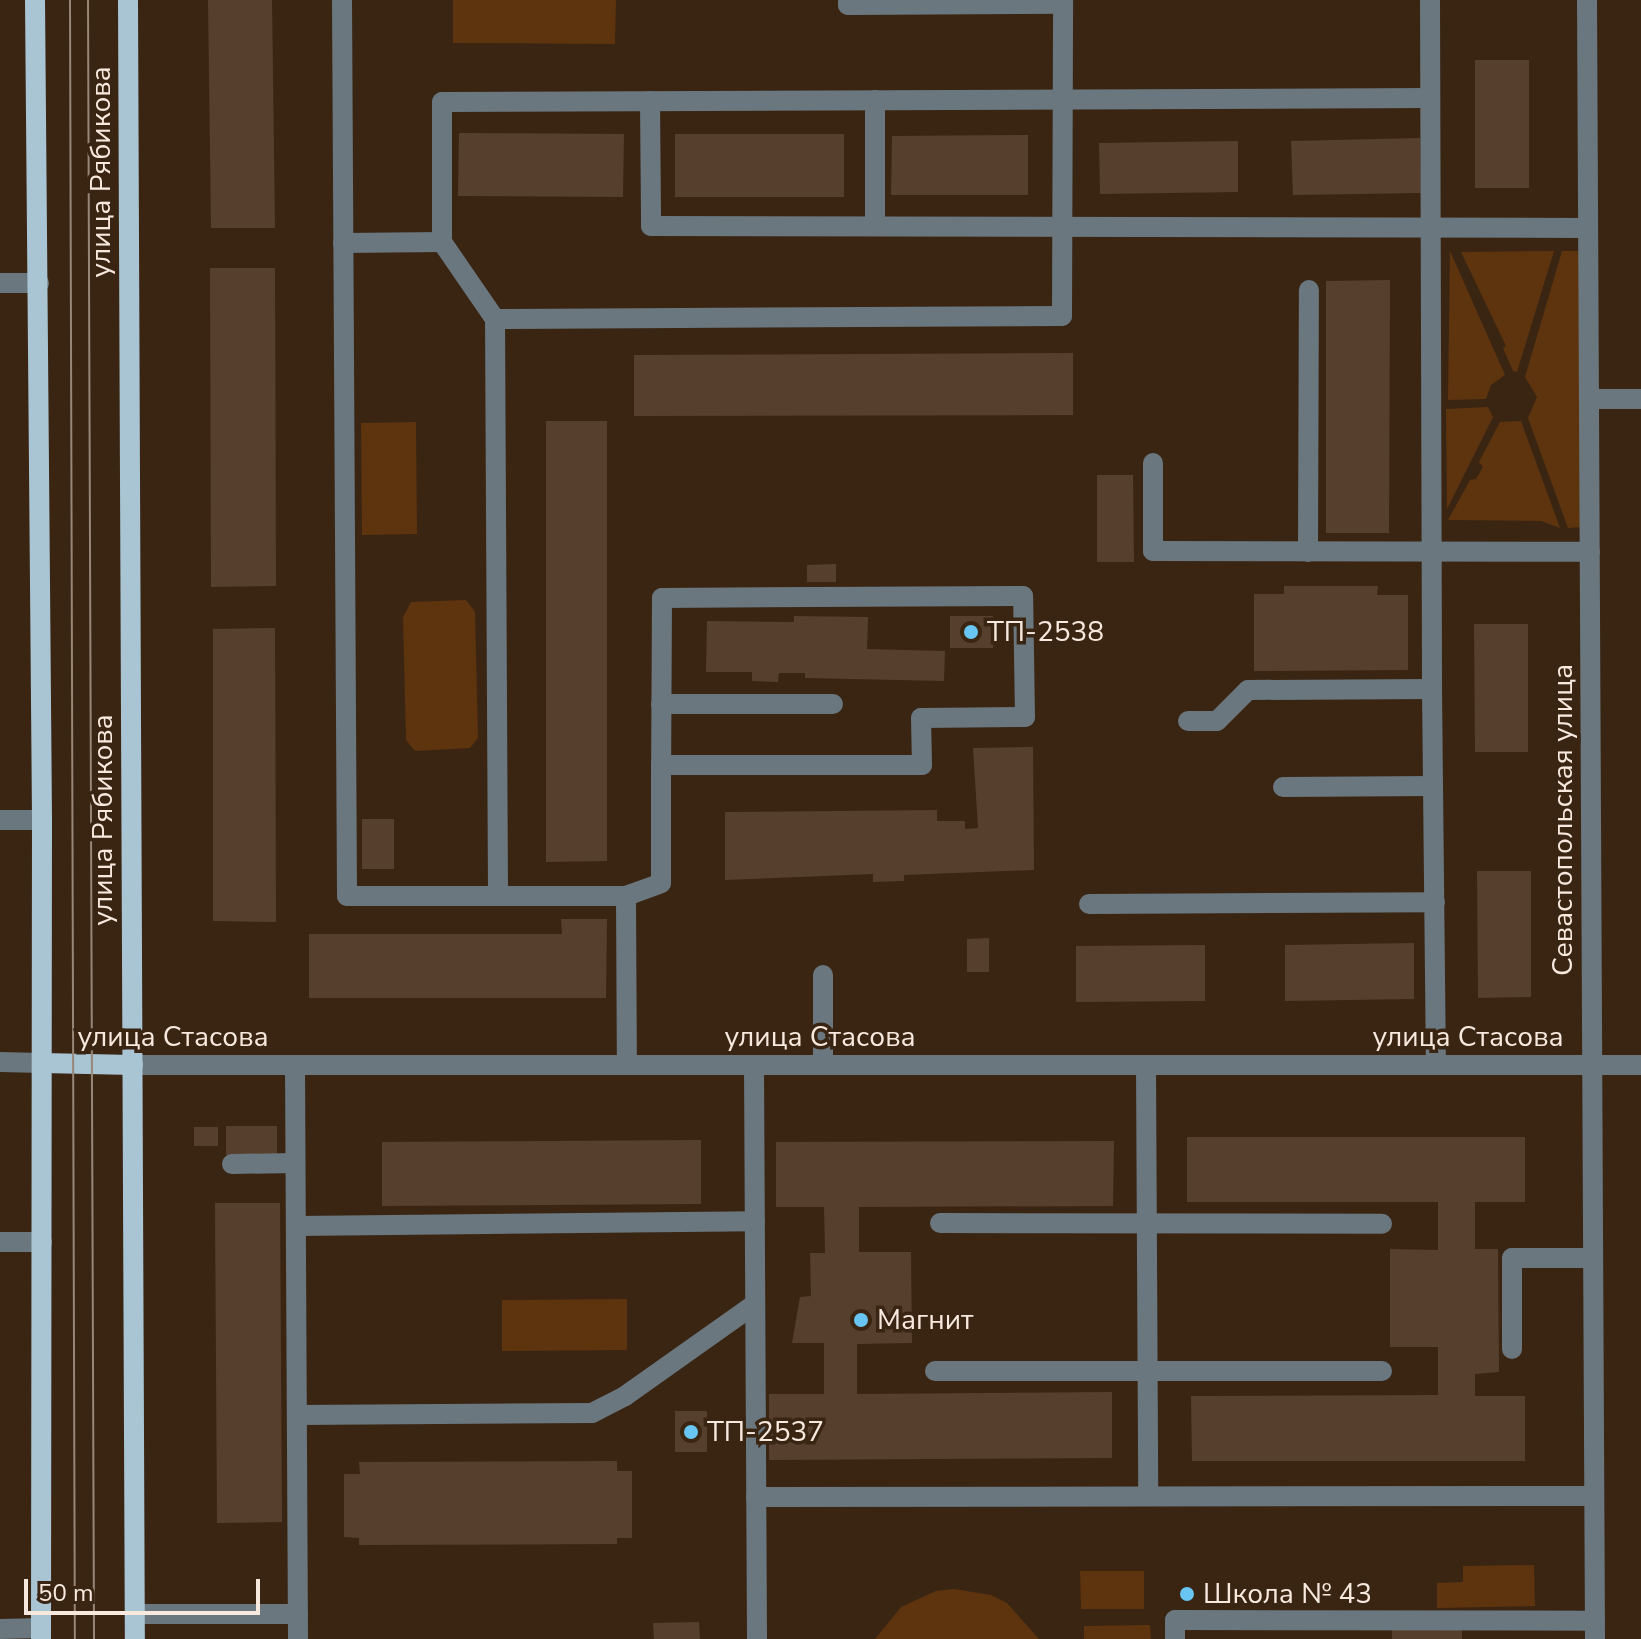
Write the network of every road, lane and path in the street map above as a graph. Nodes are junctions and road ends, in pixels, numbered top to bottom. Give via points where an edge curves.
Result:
1 (35, 0) edge
2 (128, 0) edge
3 (342, 0) edge
4 (848, 0) edge
5 (1430, 0) edge
6 (1587, 0) edge
7 (1063, 2) edge
8 (1430, 98) junction
9 (875, 100) junction
10 (1063, 100) junction
11 (650, 101) junction
12 (875, 226) junction
13 (1062, 226) junction
14 (1430, 226) junction
15 (1588, 228) junction
16 (442, 242) junction
17 (343, 243) junction
18 (0, 283) edge
19 (39, 283) junction
20 (1309, 290) dead end
21 (495, 319) junction
22 (1589, 399) junction
23 (1641, 399) edge
24 (1153, 463) dead end
25 (1308, 552) junction
26 (1590, 552) junction
27 (1432, 553) junction
28 (1432, 689) junction
29 (661, 704) junction
30 (833, 704) dead end
31 (1188, 721) dead end
32 (661, 765) junction
33 (1433, 786) junction
34 (1283, 787) dead end
35 (0, 820) edge
36 (42, 820) junction
37 (498, 896) junction
38 (626, 896) junction
39 (1435, 902) junction
40 (1089, 904) dead end
41 (823, 975) dead end
42 (0, 1062) edge
43 (42, 1063) junction
44 (133, 1065) junction
45 (295, 1065) junction
46 (627, 1065) junction
47 (754, 1065) junction
48 (823, 1065) junction
49 (1146, 1065) junction
50 (1436, 1065) junction
51 (1592, 1065) junction
52 (1641, 1065) edge
53 (295, 1163) junction
54 (232, 1164) dead end
55 (755, 1221) junction
56 (940, 1223) dead end
57 (1147, 1224) junction
58 (1382, 1224) dead end
59 (296, 1226) junction
60 (0, 1242) edge
61 (42, 1242) junction
62 (1593, 1258) junction
63 (755, 1304) junction
64 (1512, 1349) dead end
65 (935, 1371) dead end
66 (1382, 1371) dead end
67 (1147, 1372) junction
68 (297, 1415) junction
69 (1148, 1494) junction
70 (1594, 1496) junction
71 (756, 1497) junction
72 (135, 1614) junction
73 (298, 1614) junction
74 (0, 1629) edge
75 (1505, 1630) edge
76 (1595, 1630) edge
77 (41, 1634) edge
78 (135, 1639) edge
79 (298, 1639) edge
80 (757, 1639) edge
81 (1175, 1639) edge

1 - 19 main road
2 - 44 main road, улица Рябикова
3 - 17 street
4 - 7 street via 848,5
5 - 8 street
6 - 15 street, Севастопольская улица
7 - 10 street
8 - 10 street
8 - 14 street
9 - 10 street
9 - 11 street
9 - 12 street
10 - 13 street
11 - 12 street via 651,226
11 - 16 street via 442,102
12 - 13 street
13 - 14 street
13 - 21 street via 1062,316
14 - 15 street
14 - 27 street
15 - 22 street, Севастопольская улица
16 - 17 street
16 - 21 street
17 - 37 street via 347,896
18 - 19 street
19 - 36 main road
20 - 25 street
21 - 37 street
22 - 23 street
22 - 26 street, Севастопольская улица
24 - 25 street via 1153,551
25 - 27 street
26 - 27 street
26 - 51 street, Севастопольская улица
27 - 28 street
28 - 31 street via 1248,690 1217,721
28 - 33 street
29 - 30 street
29 - 32 street
29 - 32 street via 662,598 1023,596 1025,717 921,718 922,765
32 - 38 street via 661,883
33 - 34 street
33 - 39 street
35 - 36 street
36 - 43 main road
37 - 38 street
38 - 46 street
39 - 40 street
39 - 50 street
41 - 48 street
42 - 43 street, улица Стасова
43 - 44 main road, улица Стасова
43 - 61 main road
44 - 45 street, улица Стасова
44 - 72 main road, улица Рябикова
45 - 46 street, улица Стасова
45 - 53 street
46 - 47 street, улица Стасова
47 - 48 street, улица Стасова
47 - 55 street
48 - 49 street, улица Стасова
49 - 50 street, улица Стасова
49 - 57 street
50 - 51 street, улица Стасова
51 - 52 street, улица Стасова
51 - 62 street, Севастопольская улица
53 - 54 street
53 - 59 street
55 - 59 street
55 - 63 street
56 - 57 street
57 - 58 street
57 - 67 street
59 - 68 street
60 - 61 street
61 - 77 main road
62 - 64 street via 1512,1258
62 - 70 street, Севастопольская улица
63 - 68 street via 625,1396 592,1413
63 - 71 street
65 - 67 street
66 - 67 street
67 - 69 street
68 - 73 street
69 - 70 street
69 - 71 street
70 - 76 street, Севастопольская улица
71 - 80 street
72 - 73 street
72 - 78 main road, улица Рябикова
73 - 79 street
74 - 77 street
75 - 76 street
75 - 81 street via 1175,1620

